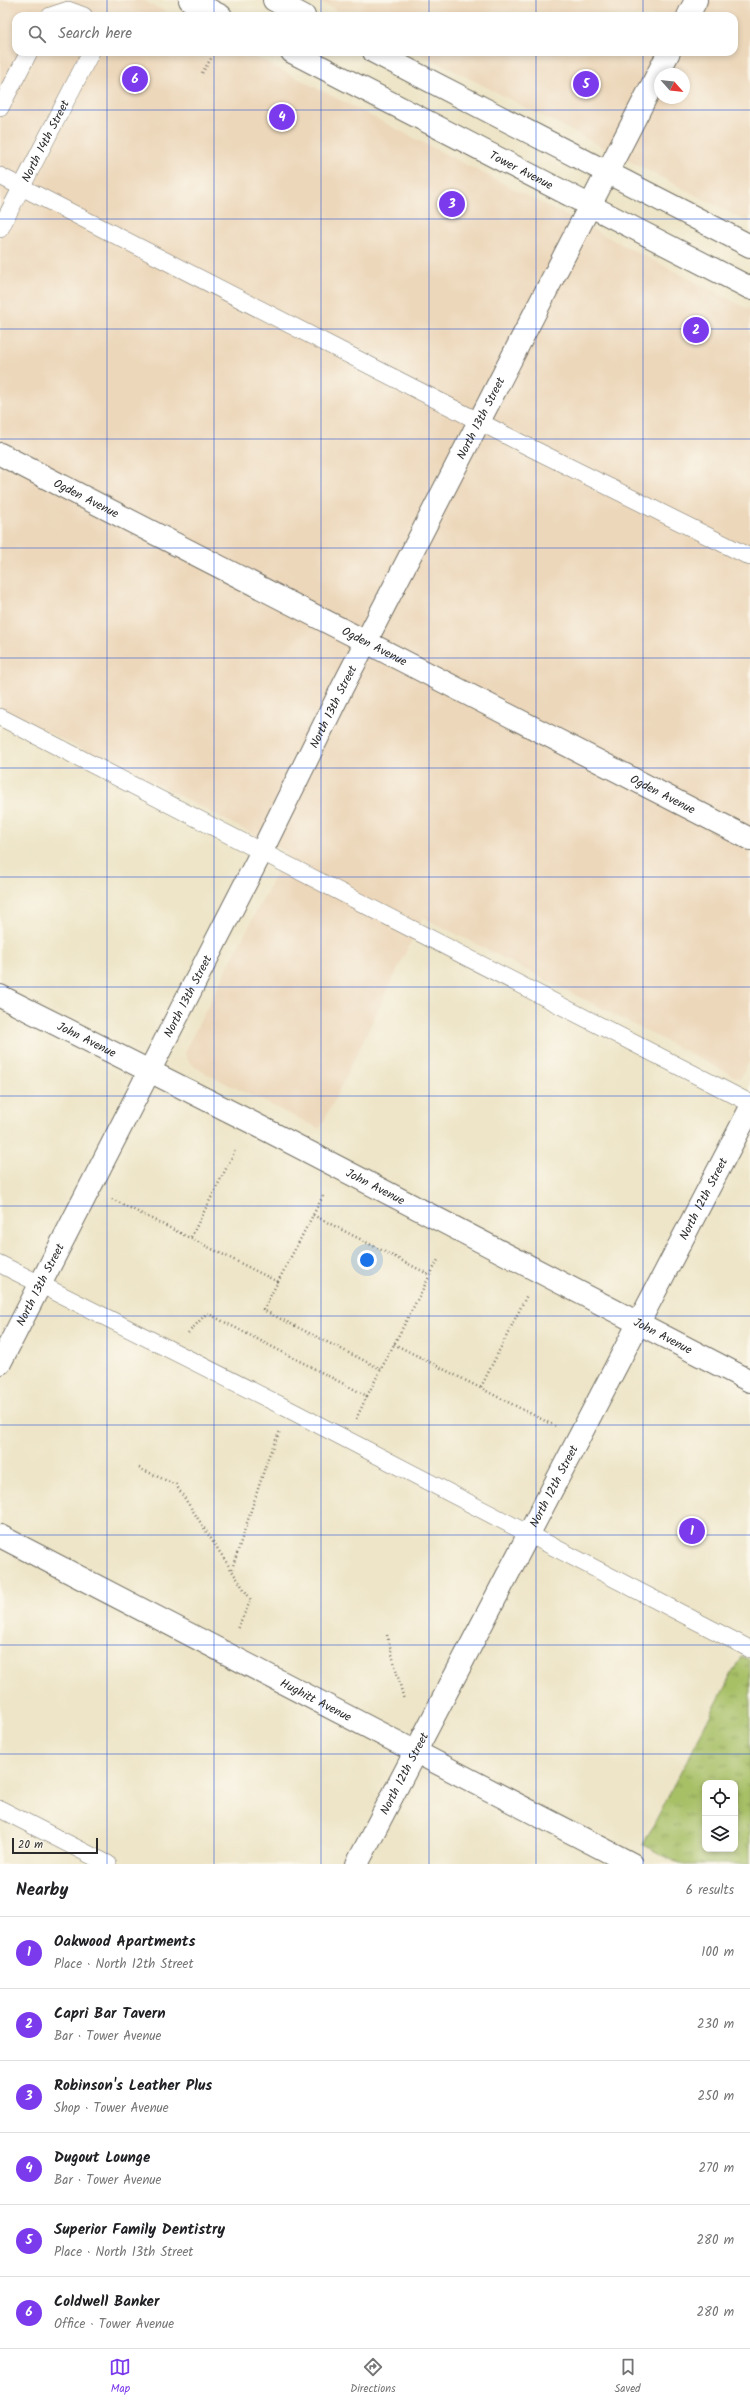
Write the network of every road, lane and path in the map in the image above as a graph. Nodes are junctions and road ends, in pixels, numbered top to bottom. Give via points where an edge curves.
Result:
1 (190, 0) edge
2 (274, 0) edge
3 (696, 0) edge
4 (62, 12) edge
5 (73, 12) edge
6 (213, 12) edge
7 (296, 12) edge
8 (690, 12) edge
9 (27, 56) edge
10 (89, 56) edge
11 (300, 56) edge
12 (382, 56) edge
13 (667, 56) edge
14 (212, 57) dead end
15 (202, 73) dead end
16 (0, 108) edge
17 (607, 173) junction
18 (0, 176) edge
19 (22, 187) junction
20 (590, 206) junction
21 (0, 229) edge
22 (750, 246) edge
23 (750, 288) edge
24 (479, 422) junction
25 (0, 454) edge
26 (750, 557) edge
27 (367, 641) junction
28 (0, 717) edge
29 (750, 838) edge
30 (262, 851) junction
31 (0, 996) edge
32 (151, 1071) junction
33 (750, 1103) edge
34 (750, 1108) edge
35 (235, 1151) dead end
36 (91, 1188) junction
37 (323, 1196) dead end
38 (313, 1216) junction
39 (191, 1237) junction
40 (439, 1258) dead end
41 (0, 1264) edge
42 (540, 1271) junction
43 (430, 1275) junction
44 (278, 1282) junction
45 (40, 1285) junction
46 (639, 1322) junction
47 (185, 1336) dead end
48 (394, 1344) junction
49 (0, 1363) edge
50 (381, 1369) junction
51 (750, 1381) edge
52 (481, 1388) junction
53 (367, 1396) junction
54 (290, 1410) junction
55 (354, 1422) dead end
56 (578, 1440) junction
57 (139, 1468) dead end
58 (530, 1534) junction
59 (0, 1536) edge
60 (232, 1569) junction
61 (387, 1635) dead end
62 (750, 1649) edge
63 (225, 1653) junction
64 (404, 1700) dead end
65 (414, 1751) junction
66 (0, 1809) edge
67 (108, 1864) edge
68 (357, 1864) edge
69 (632, 1864) edge

1 - 6 street
2 - 7 street
3 - 8 street
4 - 5 lane
9 - 16 lane
10 - 19 lane, North 14th Street
11 - 20 street, Tower Avenue
12 - 17 street
13 - 17 street, North 13th Street
14 - 15 path
17 - 20 street, North 13th Street
17 - 22 street
18 - 19 lane
19 - 21 lane, North 14th Street
19 - 24 lane
20 - 23 street, Tower Avenue
20 - 24 street, North 13th Street
24 - 26 lane
24 - 27 street, North 13th Street
25 - 27 street, Ogden Avenue
27 - 29 street, Ogden Avenue
27 - 30 street, North 13th Street
28 - 30 lane
30 - 32 street, North 13th Street
30 - 33 lane
31 - 32 street, John Avenue
32 - 36 street, North 13th Street
32 - 42 street, John Avenue
34 - 46 street, North 12th Street
35 - 39 path
36 - 39 path
36 - 45 street, North 13th Street
37 - 38 path
38 - 43 path
38 - 44 path
39 - 44 path
40 - 43 path
41 - 45 lane
42 - 46 street, John Avenue
42 - 52 path
43 - 48 path
44 - 50 path via 264,1310
45 - 49 street, North 13th Street
45 - 54 lane
46 - 51 street, John Avenue
46 - 56 street, North 12th Street
47 - 53 path via 207,1313
48 - 50 path
48 - 52 path
50 - 53 path
52 - 56 path via 547,1421
53 - 55 path
54 - 58 lane
54 - 60 path via 269,1455
56 - 58 street, North 12th Street
57 - 60 path via 176,1485
58 - 62 lane
58 - 65 street, North 12th Street
59 - 63 street, Hughitt Avenue
60 - 63 path via 251,1600
61 - 64 path
63 - 65 street, Hughitt Avenue
65 - 68 street, North 12th Street
65 - 69 street, Hughitt Avenue
66 - 67 lane

